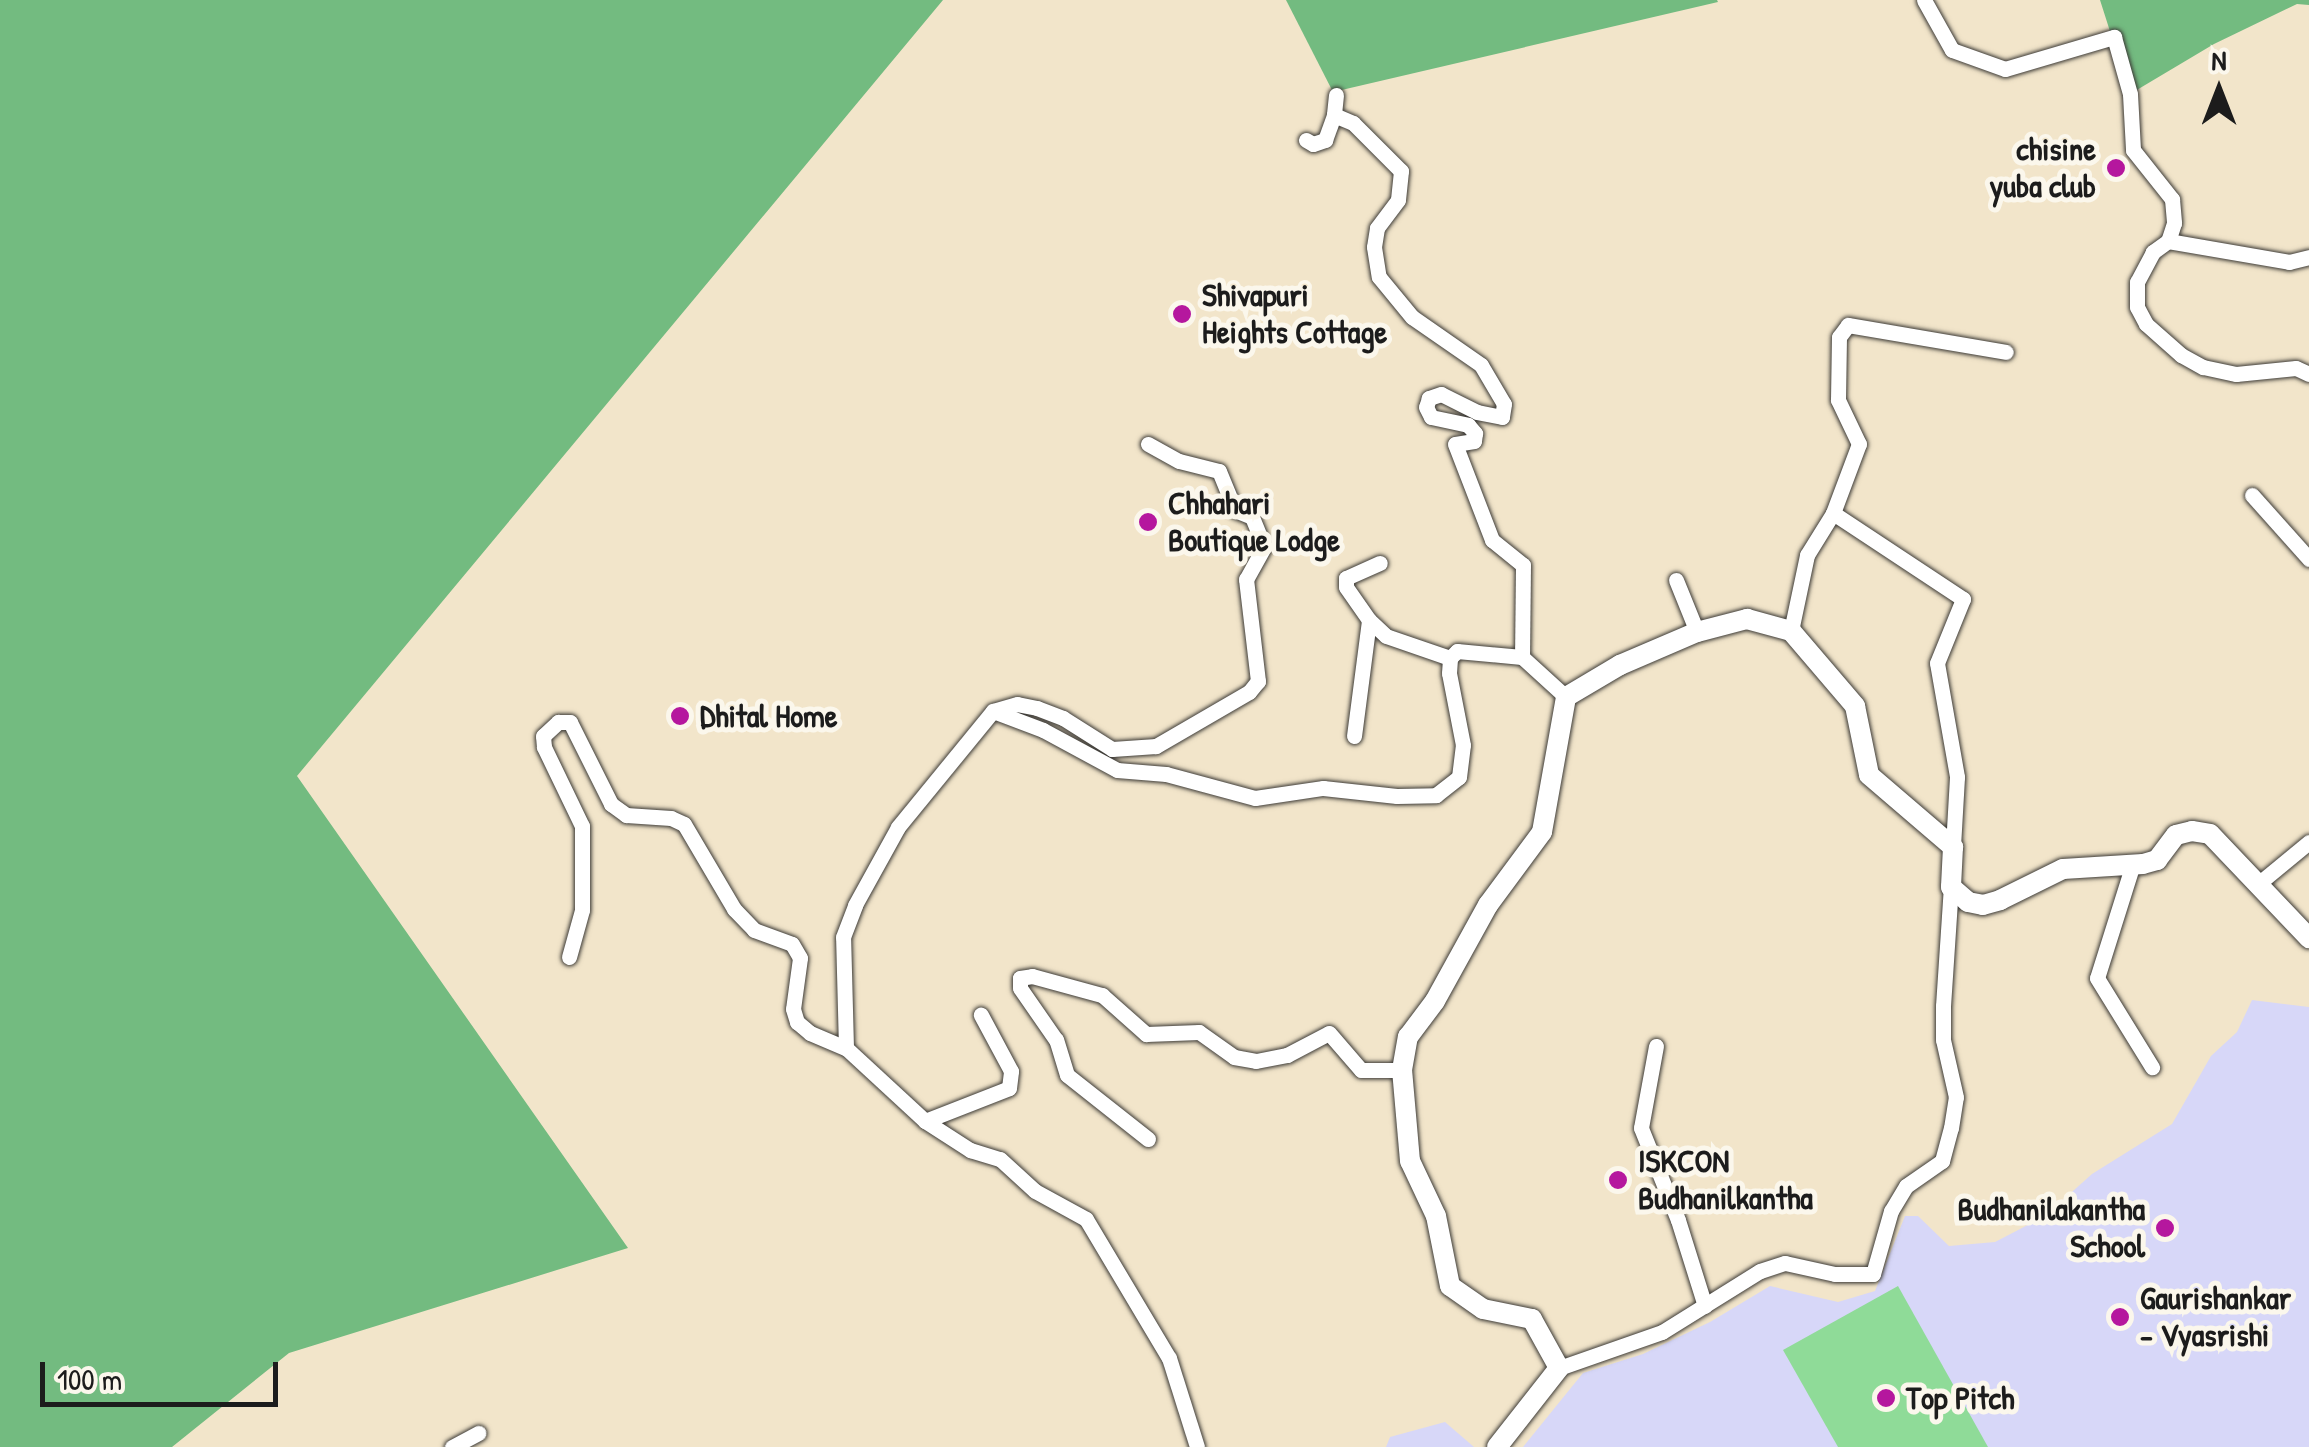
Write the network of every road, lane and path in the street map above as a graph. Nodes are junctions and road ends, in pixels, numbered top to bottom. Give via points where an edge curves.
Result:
1 (1924, 0) edge
2 (1336, 95) dead end
3 (1334, 115) junction
4 (1306, 140) dead end
5 (2168, 241) junction
6 (2309, 257) edge
7 (2006, 352) dead end
8 (2309, 374) edge
9 (1148, 444) dead end
10 (2252, 495) dead end
11 (1833, 513) junction
12 (2309, 559) edge
13 (1380, 563) dead end
14 (1676, 580) dead end
15 (1369, 620) junction
16 (1791, 631) junction
17 (1697, 632) junction
18 (1522, 657) junction
19 (1450, 658) junction
20 (1566, 697) junction
21 (993, 711) junction
22 (1354, 736) dead end
23 (2309, 842) edge
24 (1952, 847) junction
25 (2132, 867) junction
26 (2258, 884) junction
27 (1952, 887) junction
28 (2309, 938) edge
29 (569, 957) dead end
30 (981, 1015) dead end
31 (1656, 1046) dead end
32 (846, 1048) junction
33 (2152, 1066) dead end
34 (1402, 1070) junction
35 (925, 1121) junction
36 (1148, 1140) dead end
37 (1704, 1306) junction
38 (1559, 1368) junction
39 (478, 1433) dead end
40 (452, 1447) edge
41 (1197, 1447) edge
42 (1497, 1447) edge

1 - 5 street via 1952,50 2005,69 2114,38 2130,94 2133,150 2172,199
2 - 3 street
3 - 4 street via 1325,140
3 - 18 street via 1353,124 1401,171 1398,200 1378,228 1374,247 1380,277 1412,317 1481,365 1504,404 1502,418 1442,394 1429,398 1426,407 1431,417 1468,425 1475,433 1474,442 1455,444 1492,540 1523,565
5 - 6 street via 2289,262
5 - 8 street via 2153,252 2137,282 2137,307 2146,324 2203,367 2236,374 2296,368
7 - 11 street via 1848,325 1839,337 1838,400 1859,444
9 - 21 street via 1179,461 1218,470 1236,510 1252,517 1264,547 1246,579 1258,681 1156,746 1112,749 1037,708 1017,704
10 - 12 street
11 - 16 street via 1807,555
11 - 24 street via 1963,599 1937,663 1957,777
13 - 15 street via 1346,578
14 - 17 street
15 - 19 street via 1386,636
15 - 22 street
16 - 17 street via 1748,619
16 - 24 street via 1855,706 1869,775
17 - 20 street
18 - 19 street via 1480,650
18 - 20 street
19 - 21 street via 1463,766 1436,795 1323,788 1254,798 1166,774 1117,770
20 - 34 street via 1542,832 1488,905 1436,1001 1408,1037
21 - 32 street via 898,827 855,905 843,937
23 - 26 street
24 - 27 street
25 - 26 street via 2156,860 2176,835 2192,831 2210,834
25 - 27 street via 2064,869 1984,905 1968,902
25 - 33 street via 2097,978
26 - 28 street
27 - 37 street via 1943,1040 1956,1096 1942,1161 1906,1186 1873,1274 1784,1263
29 - 32 street via 582,910 582,826 542,736 548,726 570,722 611,804 626,814 684,824 719,888 754,930 792,944 800,958 797,1022
30 - 35 street via 1011,1071 1010,1088
31 - 37 street via 1640,1128
32 - 35 street
34 - 36 street via 1361,1070 1329,1033 1287,1055 1234,1057 1199,1032 1146,1034 1102,994 1020,978 1020,988 1056,1040 1067,1075
34 - 38 street via 1410,1161 1436,1216 1450,1286 1483,1309 1532,1318
35 - 41 street via 1000,1160 1035,1191 1086,1219 1170,1358
37 - 38 street via 1662,1332
38 - 42 street
39 - 40 street

